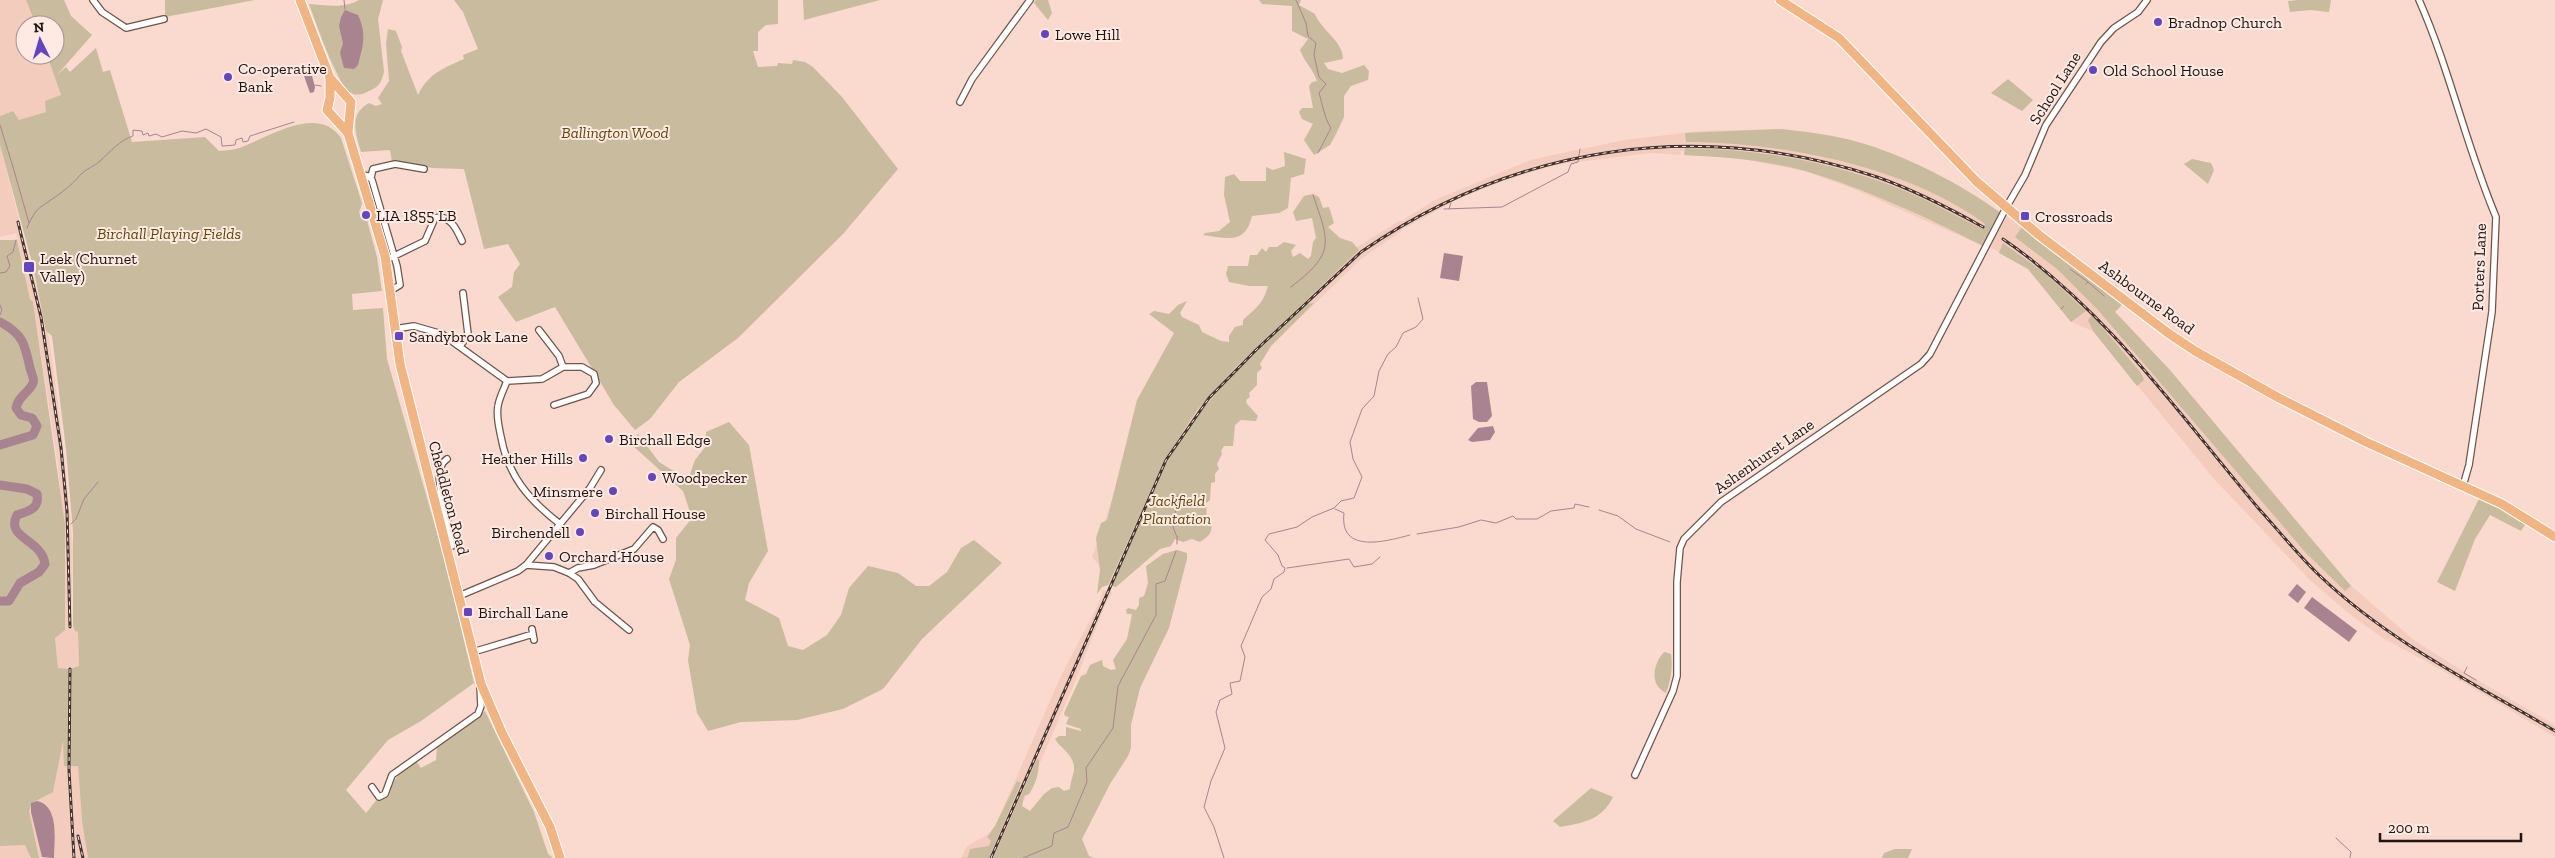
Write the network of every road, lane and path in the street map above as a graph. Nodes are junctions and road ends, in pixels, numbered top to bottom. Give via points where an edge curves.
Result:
1 (93, 0) edge
2 (300, 0) edge
3 (1030, 0) edge
4 (1780, 0) edge
5 (2147, 0) edge
6 (2418, 0) edge
7 (164, 19) dead end
8 (330, 78) junction
9 (344, 95) junction
10 (330, 98) junction
11 (960, 102) dead end
12 (349, 115) junction
13 (337, 120) junction
14 (348, 133) junction
15 (424, 169) dead end
16 (366, 176) junction
17 (2006, 206) junction
18 (462, 241) dead end
19 (395, 256) junction
20 (386, 260) junction
21 (390, 291) junction
22 (462, 293) dead end
23 (394, 329) junction
24 (539, 330) dead end
25 (460, 345) junction
26 (564, 367) junction
27 (507, 381) junction
28 (554, 405) dead end
29 (447, 460) dead end
30 (602, 470) dead end
31 (2463, 486) junction
32 (560, 524) junction
33 (2555, 537) edge
34 (662, 539) dead end
35 (447, 547) junction
36 (526, 565) junction
37 (569, 573) junction
38 (459, 596) junction
39 (629, 630) dead end
40 (533, 634) dead end
41 (473, 652) junction
42 (481, 684) junction
43 (1635, 776) dead end
44 (372, 788) dead end
45 (560, 858) edge

1 - 7 street via 102,12 126,28
2 - 8 highway, Cheddleton Road
3 - 11 street via 972,79
4 - 17 highway, Ashbourne Road via 1839,38 1977,182
5 - 17 street, School Lane via 2138,12 2114,28 2101,42 2070,86 2046,125 2025,175
6 - 31 street, Porters Lane via 2439,46 2467,140 2496,217 2487,354
8 - 9 highway, Cheddleton Road
8 - 10 highway, Cheddleton Road
9 - 10 highway
9 - 12 highway, Cheddleton Road via 352,105
10 - 13 highway, Cheddleton Road via 326,104 327,112
12 - 13 highway
12 - 14 highway, Cheddleton Road
13 - 14 highway, Cheddleton Road
14 - 16 highway, Cheddleton Road
15 - 16 street via 395,164 373,169
16 - 19 street
16 - 20 highway, Cheddleton Road
17 - 31 highway, Ashbourne Road via 2114,293 2195,351 2358,438
17 - 43 street, Ashenhurst Lane via 1939,339 1926,358 1720,502 1684,538 1677,582 1677,676
18 - 19 street via 450,222 442,217 436,218 425,241
19 - 20 street
19 - 21 street via 400,285
20 - 21 highway, Cheddleton Road
21 - 23 highway, Cheddleton Road
22 - 25 street via 468,334
23 - 25 street via 423,327
23 - 35 highway, Cheddleton Road via 419,448
24 - 26 street
25 - 27 street
26 - 27 street via 542,379
26 - 28 street via 587,368 594,374 596,383 588,394
27 - 32 street via 498,402 497,416 510,468 529,498
29 - 35 street via 438,473 452,538 452,546
30 - 32 street
31 - 33 highway, Ashbourne Road via 2520,514
32 - 36 street
34 - 37 street via 653,527 634,549
35 - 38 highway, Cheddleton Road
36 - 37 street
36 - 38 street
37 - 39 street via 595,602
38 - 41 highway, Cheddleton Road
40 - 41 street
41 - 42 highway, Cheddleton Road
42 - 44 street via 478,714 392,775 385,794 379,797
42 - 45 highway, Cheddleton Road via 550,827

